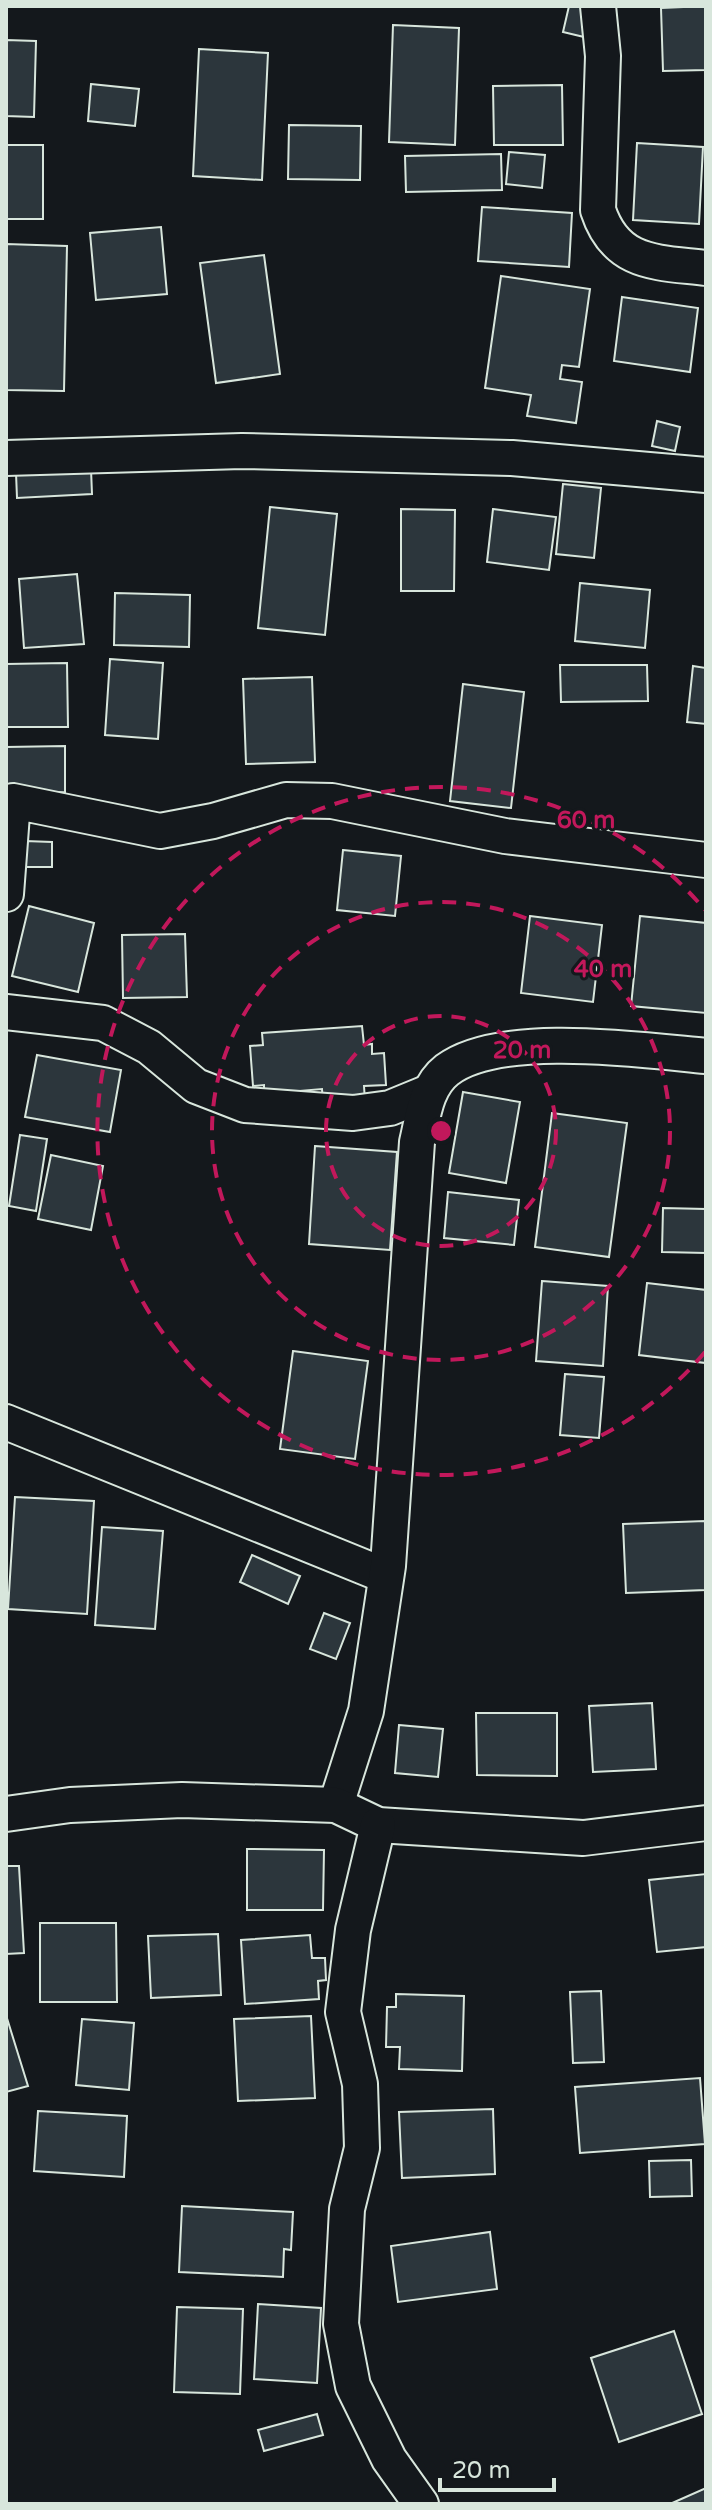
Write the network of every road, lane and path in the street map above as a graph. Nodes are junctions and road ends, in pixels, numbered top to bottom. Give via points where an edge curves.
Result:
1 (598, 6) edge
2 (706, 268) edge
3 (6, 458) edge
4 (706, 475) edge
5 (706, 860) edge
6 (6, 894) edge
7 (6, 1012) edge
8 (706, 1056) edge
9 (429, 1092) junction
10 (6, 1422) edge
11 (386, 1576) junction
12 (336, 1805) junction
13 (6, 1814) edge
14 (706, 1823) edge
15 (378, 1825) junction
16 (418, 2502) edge

1 - 2 street via 603,56 598,210 606,233 648,261
3 - 4 street via 242,451 512,458
5 - 6 street via 505,836 332,801 286,800 160,831 13,801
7 - 9 street via 103,1023 149,1047 196,1086 245,1105 353,1113 390,1108
8 - 9 street via 547,1045 481,1056 447,1070
9 - 11 street via 417,1142
10 - 11 street
11 - 12 street via 366,1711
12 - 13 street via 182,1800
12 - 15 street
14 - 15 street via 583,1838
15 - 16 street via 353,1930 343,2012 360,2084 362,2148 347,2209 341,2324 353,2386 389,2459

